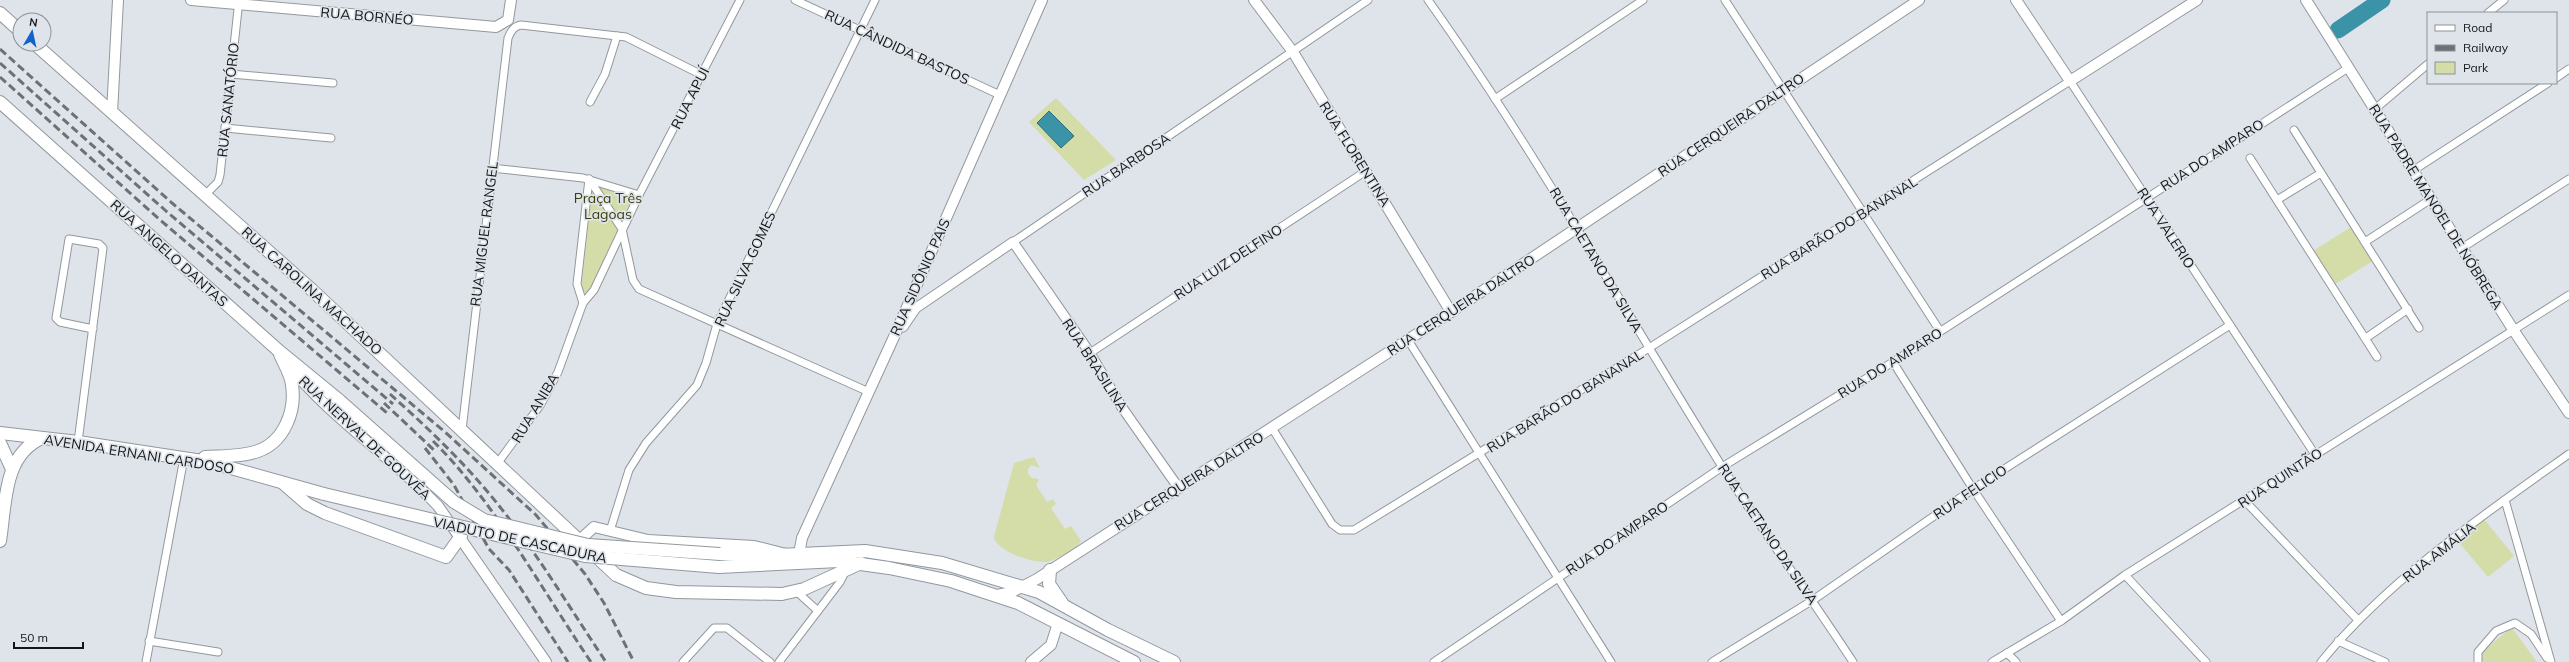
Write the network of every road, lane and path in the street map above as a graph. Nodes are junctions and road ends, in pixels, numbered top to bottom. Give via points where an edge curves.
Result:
1 (118, 0) edge
2 (191, 0) edge
3 (511, 0) edge
4 (740, 0) edge
5 (795, 0) edge
6 (875, 0) edge
7 (1042, 0) edge
8 (1254, 0) edge
9 (1368, 0) edge
10 (1428, 0) edge
11 (1643, 0) edge
12 (1725, 0) edge
13 (1919, 0) edge
14 (2016, 0) edge
15 (2197, 0) edge
16 (2306, 0) edge
17 (2504, 0) edge
18 (238, 3) edge
19 (510, 11) junction
20 (2489, 12) edge
21 (0, 13) edge
22 (12, 24) edge
23 (522, 25) junction
24 (496, 27) junction
25 (860, 29) junction
26 (617, 36) junction
27 (508, 38) junction
28 (44, 52) edge
29 (1293, 52) junction
30 (2427, 65) edge
31 (2348, 68) junction
32 (2569, 69) edge
33 (231, 74) junction
34 (702, 75) junction
35 (2557, 77) edge
36 (333, 82) dead end
37 (2070, 82) junction
38 (2546, 84) edge
39 (1783, 89) junction
40 (1000, 95) junction
41 (1495, 99) junction
42 (0, 102) edge
43 (590, 102) dead end
44 (2375, 109) junction
45 (112, 113) junction
46 (225, 128) junction
47 (2294, 130) dead end
48 (331, 138) dead end
49 (2250, 158) dead end
50 (492, 168) junction
51 (1366, 170) junction
52 (2414, 170) junction
53 (2321, 173) junction
54 (589, 179) junction
55 (2569, 179) edge
56 (205, 195) junction
57 (639, 195) junction
58 (2146, 197) junction
59 (2432, 199) junction
60 (2277, 200) junction
61 (1863, 212) junction
62 (1578, 228) junction
63 (622, 229) junction
64 (1013, 242) junction
65 (2365, 242) junction
66 (2462, 248) junction
67 (2569, 295) edge
68 (583, 303) junction
69 (2408, 309) junction
70 (1451, 312) junction
71 (717, 324) junction
72 (2230, 325) junction
73 (2419, 328) dead end
74 (93, 329) junction
75 (1940, 331) junction
76 (2514, 331) junction
77 (2366, 338) junction
78 (893, 339) junction
79 (1408, 340) junction
80 (1649, 348) junction
81 (279, 351) junction
82 (1090, 353) junction
83 (2377, 357) dead end
84 (1893, 362) junction
85 (869, 392) junction
86 (340, 401) joint
87 (2569, 413) edge
88 (1272, 428) junction
89 (462, 430) junction
90 (0, 433) edge
91 (42, 438) junction
92 (78, 442) junction
93 (0, 443) edge
94 (1480, 454) junction
95 (2569, 454) edge
96 (2316, 456) junction
97 (184, 458) junction
98 (497, 464) junction
99 (12, 467) junction
100 (1722, 467) junction
101 (283, 483) junction
102 (1178, 487) junction
103 (1973, 489) junction
104 (324, 494) joint
105 (2505, 500) junction
106 (2245, 501) junction
107 (610, 531) junction
108 (461, 536) junction
109 (0, 541) edge
110 (582, 545) junction
111 (793, 554) junction
112 (861, 563) junction
113 (846, 570) junction
114 (1050, 570) junction
115 (2125, 575) junction
116 (1558, 578) junction
117 (1024, 586) junction
118 (796, 591) junction
119 (997, 595) junction
120 (1813, 600) junction
121 (1062, 604) junction
122 (818, 611) junction
123 (2358, 620) junction
124 (2061, 621) junction
125 (1058, 623) junction
126 (149, 641) junction
127 (2338, 641) junction
128 (218, 652) dead end
129 (2007, 653) junction
130 (146, 662) edge
131 (546, 662) edge
132 (683, 662) edge
133 (770, 662) edge
134 (779, 662) edge
135 (1031, 662) edge
136 (1134, 662) edge
137 (1174, 662) edge
138 (1434, 662) edge
139 (1611, 662) edge
140 (1712, 662) edge
141 (1853, 662) edge
142 (1992, 662) edge
143 (2016, 662) edge
144 (2206, 662) edge
145 (2321, 662) edge
146 (2385, 662) edge
147 (2478, 662) edge
148 (2550, 662) edge

1 - 45 main road
2 - 18 main road, RUA BORNÉO
3 - 19 main road
4 - 34 street, RUA APUÍ
5 - 25 street, RUA CÂNDIDA BASTOS
6 - 25 street, RUA SILVA GOMES
7 - 40 main road, RUA SIDÔNIO PAIS
8 - 29 main road, RUA FLORENTINA
9 - 29 street, RUA BARBOSA
10 - 41 street, RUA CAETANO DA SILVA
11 - 41 street
12 - 39 street
13 - 39 main road, RUA CERQUEIRA DALTRO
14 - 37 main road, RUA VALERIO
15 - 37 main road, RUA BARÃO DO BANANAL
16 - 31 main road, RUA PADRE MANOEL DE NÓBREGA
17 - 20 street
18 - 24 main road, RUA BORNÉO
18 - 33 street, RUA SANATÓRIO
19 - 23 street
19 - 24 main road via 506,22
21 - 22 main road
23 - 26 street
23 - 27 street via 515,27
24 - 27 street via 504,31
25 - 40 street, RUA CÂNDIDA BASTOS
25 - 71 street, RUA SILVA GOMES
26 - 34 street via 639,43
26 - 43 street via 605,74
27 - 50 street, RUA MIGUEL RANGEL
28 - 45 main road, RUA CAROLINA MACHADO
29 - 51 main road, RUA FLORENTINA
29 - 64 street, RUA BARBOSA
30 - 44 street
31 - 44 main road, RUA PADRE MANOEL DE NÓBREGA
31 - 58 street, RUA DO AMPARO
32 - 35 street
33 - 36 street
33 - 46 street, RUA SANATÓRIO
34 - 57 street, RUA APUÍ
37 - 58 street, RUA VALERIO
37 - 61 street, RUA BARÃO DO BANANAL
38 - 52 street
39 - 61 street
39 - 62 main road, RUA CERQUEIRA DALTRO
40 - 78 main road, RUA SIDÔNIO PAIS
41 - 62 street, RUA CAETANO DA SILVA
42 - 81 main road, RUA ANGELO DANTAS
44 - 52 main road, RUA PADRE MANOEL DE NÓBREGA
45 - 56 main road, RUA CAROLINA MACHADO
46 - 48 street
46 - 56 street, RUA SANATÓRIO via 218,182
47 - 53 street
49 - 60 street
50 - 54 street
50 - 89 street, RUA MIGUEL RANGEL
51 - 70 main road, RUA FLORENTINA
51 - 82 street, RUA LUIZ DELFINO
52 - 59 main road, RUA PADRE MANOEL DE NÓBREGA
53 - 60 street
53 - 65 street
54 - 57 street
54 - 63 street
54 - 68 street via 577,284
55 - 66 street
56 - 89 main road, RUA CAROLINA MACHADO via 312,290
57 - 63 street
58 - 72 street, RUA VALERIO
58 - 75 street, RUA DO AMPARO
59 - 65 street
59 - 66 main road, RUA PADRE MANOEL DE NÓBREGA
60 - 77 street
61 - 75 street
61 - 80 street, RUA BARÃO DO BANANAL
62 - 70 main road, RUA CERQUEIRA DALTRO
62 - 80 street, RUA CAETANO DA SILVA
63 - 68 street via 594,290
63 - 71 street via 633,280 639,289
64 - 78 street, RUA BARBOSA via 916,308
64 - 82 street, RUA BRASILINA
65 - 69 street
66 - 76 main road, RUA PADRE MANOEL DE NÓBREGA
67 - 76 street, RUA QUINTÃO
68 - 98 street, RUA ANIBA via 550,387 513,445
69 - 73 street
69 - 77 street
70 - 79 main road, RUA CERQUEIRA DALTRO
71 - 85 street
71 - 107 street, RUA SILVA GOMES via 697,385 646,443 629,470
72 - 96 street, RUA VALERIO
72 - 103 street, RUA FELICIO
74 - 74 street via 60,322 56,318 69,239 103,246
74 - 92 street
75 - 84 street, RUA DO AMPARO
76 - 87 main road, RUA PADRE MANOEL DE NÓBREGA
76 - 96 street, RUA QUINTÃO
77 - 83 street
78 - 85 main road, RUA SIDÔNIO PAIS
79 - 88 main road, RUA CERQUEIRA DALTRO
79 - 94 street
80 - 94 street, RUA BARÃO DO BANANAL
80 - 100 street, RUA CAETANO DA SILVA
81 - 86 main road, RUA ANGELO DANTAS
81 - 97 main road via 290,376 293,395 288,421 276,439 256,452 237,456
81 - 108 main road, RUA NERVAL DE GOUVÊA via 319,399 422,489
82 - 102 street, RUA BRASILINA via 1121,406
84 - 100 street, RUA DO AMPARO
84 - 103 street
85 - 111 main road, RUA SIDÔNIO PAIS
86 - 111 main road, VIADUTO DE CASCADURA, bridge via 454,502 484,520 588,545 720,554
88 - 94 street, RUA BARÃO DO BANANAL via 1328,518 1335,527 1345,531 1354,530
88 - 102 main road, RUA CERQUEIRA DALTRO
89 - 98 main road, RUA CAROLINA MACHADO
90 - 91 main road, AVENIDA ERNANI CARDOSO
91 - 92 main road, AVENIDA ERNANI CARDOSO
91 - 99 main road via 22,451
92 - 97 main road, AVENIDA ERNANI CARDOSO
93 - 99 main road
94 - 116 street
95 - 105 street, RUA AMÁLIA
96 - 106 street, RUA QUINTÃO
97 - 101 main road, AVENIDA ERNANI CARDOSO via 232,468
97 - 126 street
98 - 110 main road, RUA CAROLINA MACHADO
99 - 109 main road
100 - 116 street, RUA DO AMPARO
100 - 120 street, RUA CAETANO DA SILVA
101 - 104 main road, AVENIDA ERNANI CARDOSO
101 - 108 main road via 307,504 326,513 446,557
102 - 114 main road, RUA CERQUEIRA DALTRO
103 - 120 street, RUA FELICIO
103 - 124 street
104 - 112 main road, VIADUTO DE CASCADURA, bridge via 585,556 719,567 839,561
105 - 123 street, RUA AMÁLIA via 2410,574
105 - 148 street
106 - 115 street, RUA QUINTÃO
106 - 123 street
107 - 110 main road via 591,528 583,537
107 - 111 main road via 648,540 770,548
108 - 131 main road, RUA NERVAL DE GOUVÊA
110 - 118 main road, RUA CAROLINA MACHADO via 616,575 646,588 676,592 782,594
111 - 117 main road, VIADUTO DE CASCADURA via 847,550 882,552 942,563
112 - 113 main road, RUA CAROLINA MACHADO
112 - 119 main road, VIADUTO DE CASCADURA via 951,581
113 - 118 main road, RUA CAROLINA MACHADO
113 - 122 street
114 - 117 main road, RUA CERQUEIRA DALTRO
114 - 121 main road via 1050,584
115 - 124 street, RUA QUINTÃO
115 - 144 street
116 - 138 street, RUA DO AMPARO
116 - 139 street
117 - 119 main road, RUA CERQUEIRA DALTRO
117 - 121 main road, VIADUTO DE CASCADURA
118 - 122 street
119 - 125 main road, VIADUTO DE CASCADURA
120 - 140 street, RUA FELICIO
120 - 141 street, RUA CAETANO DA SILVA
121 - 137 main road, VIADUTO DE CASCADURA
122 - 134 street
123 - 127 street, RUA AMÁLIA
124 - 129 street, RUA QUINTÃO
125 - 135 main road via 1050,645
125 - 136 main road, VIADUTO DE CASCADURA
126 - 128 street
126 - 130 street
127 - 145 street, RUA AMÁLIA
127 - 146 street
129 - 142 street, RUA QUINTÃO
129 - 143 street
132 - 133 street via 718,626 727,628
147 - 148 street via 2478,652 2496,631 2515,624 2531,634

